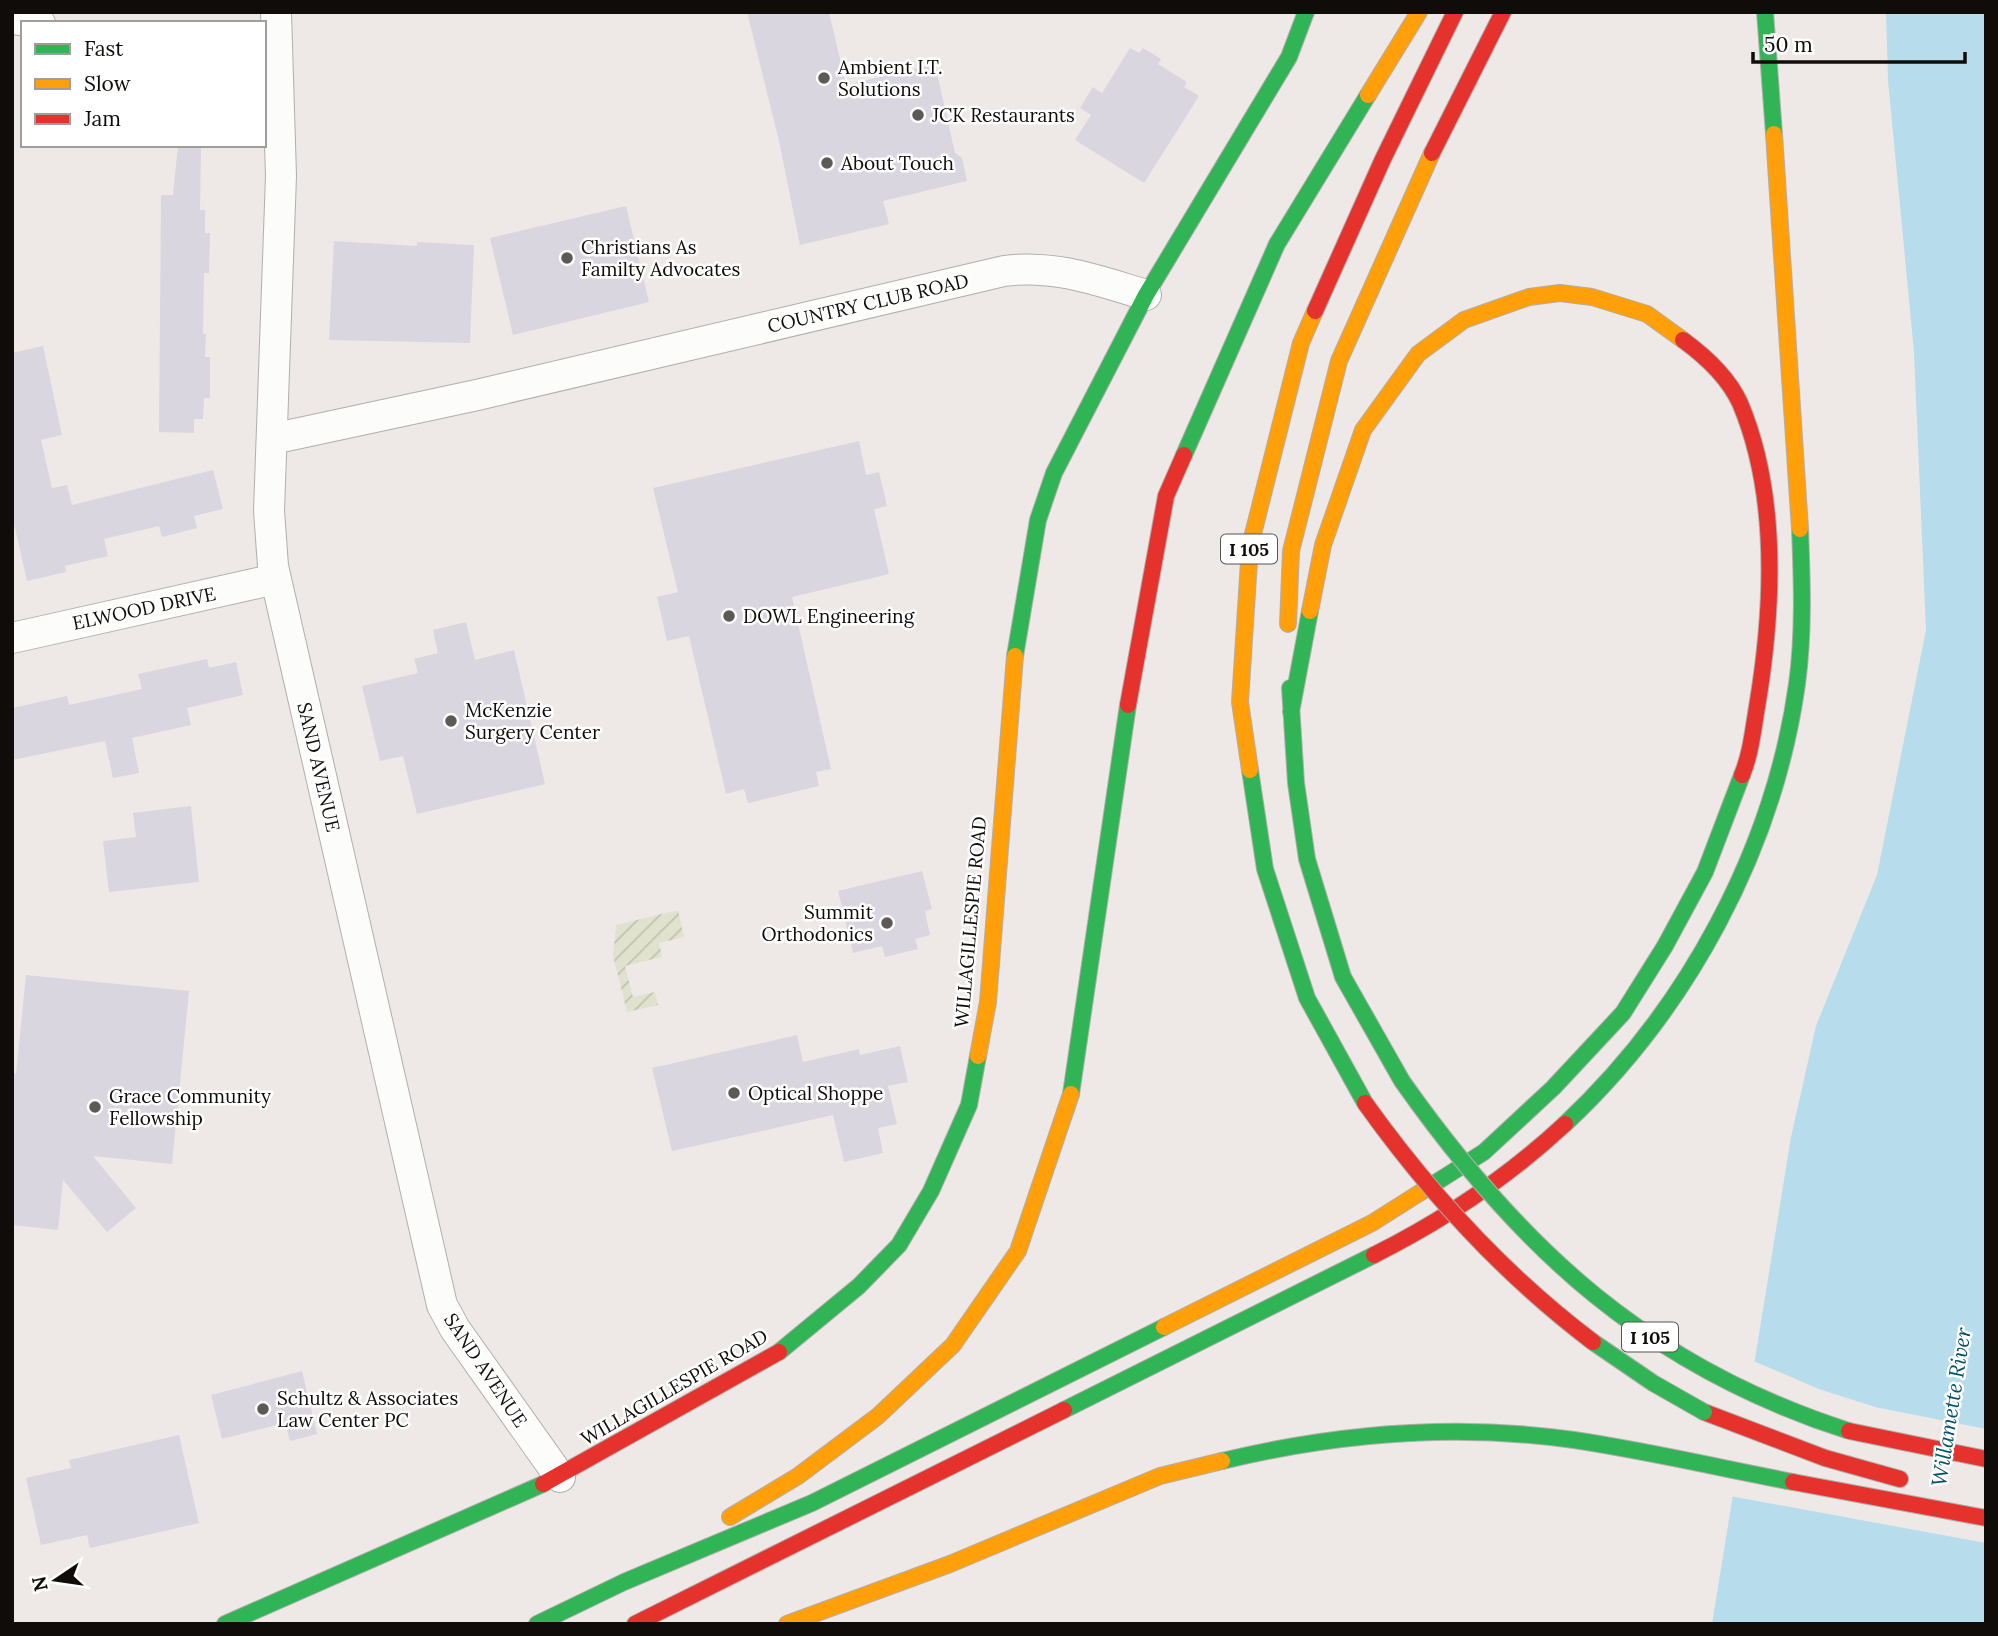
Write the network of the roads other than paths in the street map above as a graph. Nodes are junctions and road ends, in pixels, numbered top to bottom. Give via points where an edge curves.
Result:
1 (276, 12) edge
2 (1306, 12) edge
3 (1419, 12) edge
4 (1455, 12) edge
5 (1503, 12) edge
6 (1765, 12) edge
7 (271, 53) edge
8 (1146, 295) junction
9 (272, 439) junction
10 (276, 579) junction
11 (12, 638) edge
12 (1291, 712) junction
13 (1986, 1458) edge
14 (560, 1477) junction
15 (1914, 1482) dead end
16 (1986, 1518) edge
17 (950, 1564) junction
18 (624, 1582) junction
19 (852, 1617) dead end
20 (225, 1624) edge
21 (537, 1624) edge
22 (635, 1624) edge
23 (787, 1624) edge

1 - 7 street, SAND AVENUE
2 - 8 main road via 1289,57
3 - 18 main road via 1277,244 1166,496 1123,734 1070,1101 1018,1251 953,1345 878,1416 798,1476
4 - 15 main road, I 105, bridge via 1301,343 1250,546 1240,702 1265,869 1307,998 1365,1103 1419,1180 1453,1219 1537,1299 1663,1391 1704,1412 1825,1458
5 - 12 main road, I 105 via 1427,163 1339,361 1292,551
6 - 22 main road via 1803,553 1796,684 1774,792 1728,906 1648,1032 1564,1124 1469,1200 1405,1240
7 - 9 street, SAND AVENUE via 281,176
8 - 9 street, COUNTRY CLUB ROAD via 1067,272 1042,268 1004,271
8 - 14 main road, WILLAGILLESPIE ROAD via 1071,439 1038,520 1013,667 988,1002 969,1105 931,1191 899,1245 859,1286 781,1351
9 - 10 street, SAND AVENUE via 269,511
10 - 11 street, ELWOOD DRIVE
10 - 14 street, SAND AVENUE via 442,1305
12 - 13 main road, I 105, bridge via 1307,859 1343,977 1436,1133 1485,1193 1553,1262 1633,1326 1742,1388 1848,1430 1928,1450
12 - 18 main road via 1323,545 1363,430 1418,354 1464,320 1529,297 1560,293 1592,297 1647,314 1701,353 1720,373 1739,401 1758,458 1770,554 1766,653 1747,764 1705,872 1623,1013 1553,1088 1484,1152 1372,1223 812,1503
14 - 20 main road, WILLAGILLESPIE ROAD
16 - 17 main road via 1573,1440 1450,1432 1358,1435 1296,1443 1160,1476
17 - 19 main road
17 - 23 main road
18 - 21 main road

